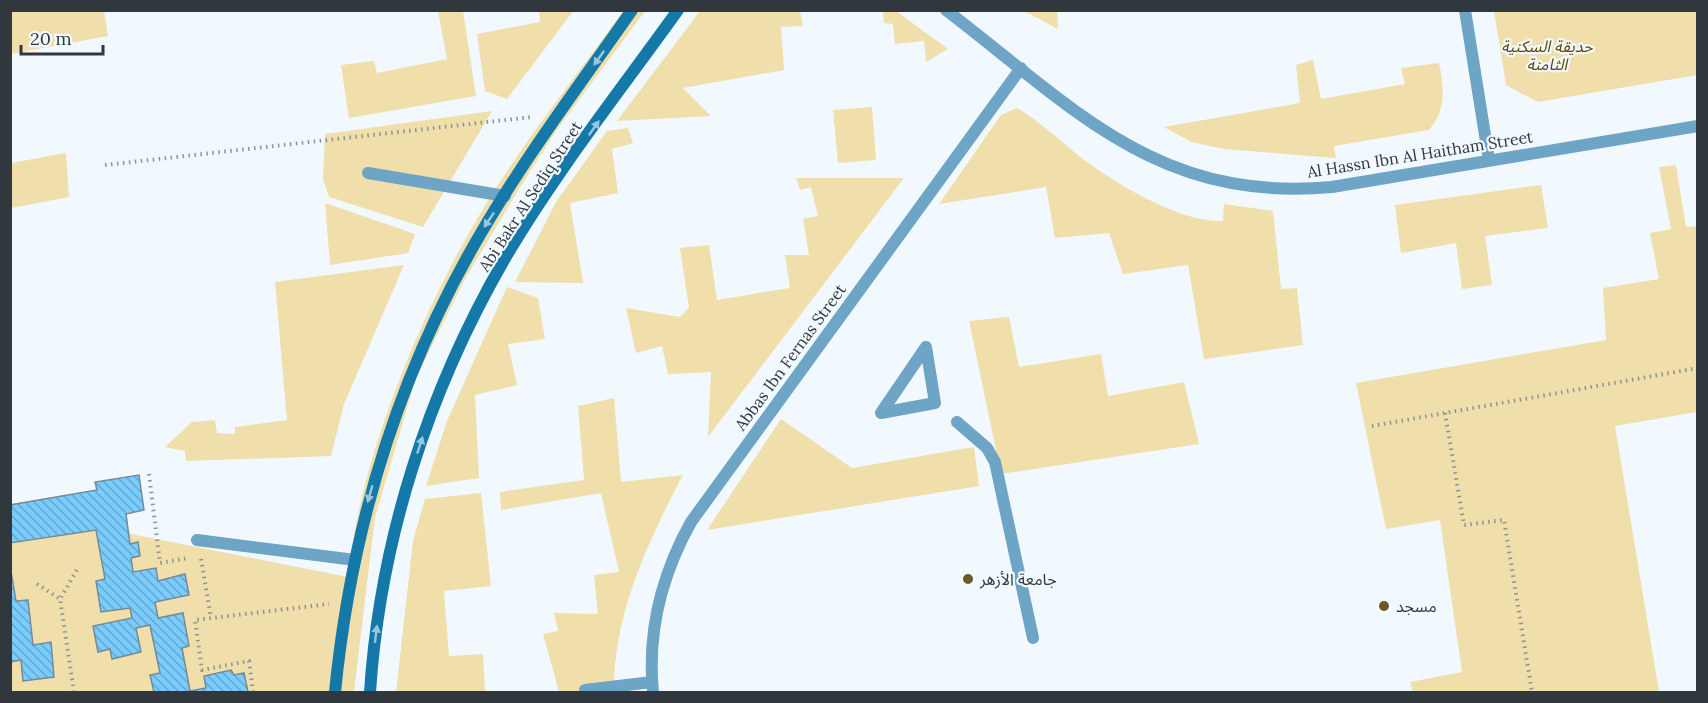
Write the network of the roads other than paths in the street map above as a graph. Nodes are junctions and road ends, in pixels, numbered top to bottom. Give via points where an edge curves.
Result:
1 (632, 10) edge
2 (678, 10) edge
3 (946, 10) edge
4 (1465, 10) edge
5 (1021, 68) junction
6 (1698, 126) edge
7 (1489, 160) junction
8 (368, 173) dead end
9 (505, 196) junction
10 (926, 347) joint
11 (957, 422) dead end
12 (197, 540) dead end
13 (355, 560) junction
14 (1033, 638) dead end
15 (652, 687) edge
16 (585, 690) dead end
17 (335, 693) edge
18 (370, 693) edge

1 -> 9 main road, Abi Bakr Al Sediq Street
18 -> 2 main road, Abi Bakr Al Sediq Street via 380,602 392,542 414,463 450,367 511,249
3 - 5 street, Al Hassn Ibn Al Haitham Street
4 - 7 street
5 - 7 street, Al Hassn Ibn Al Haitham Street via 1138,153 1230,185 1298,190 1332,187
5 - 15 street, Abbas Ibn Fernas Street via 691,522 660,595 650,656
6 - 7 street, Al Hassn Ibn Al Haitham Street
8 - 9 street
9 -> 13 main road, Abi Bakr Al Sediq Street via 452,286 404,390 382,453
10 - 10 street via 913,366 881,413 935,403
11 - 14 street via 987,448 995,462
12 - 13 street
13 - 17 main road, Abi Bakr Al Sediq Street
15 - 16 street

